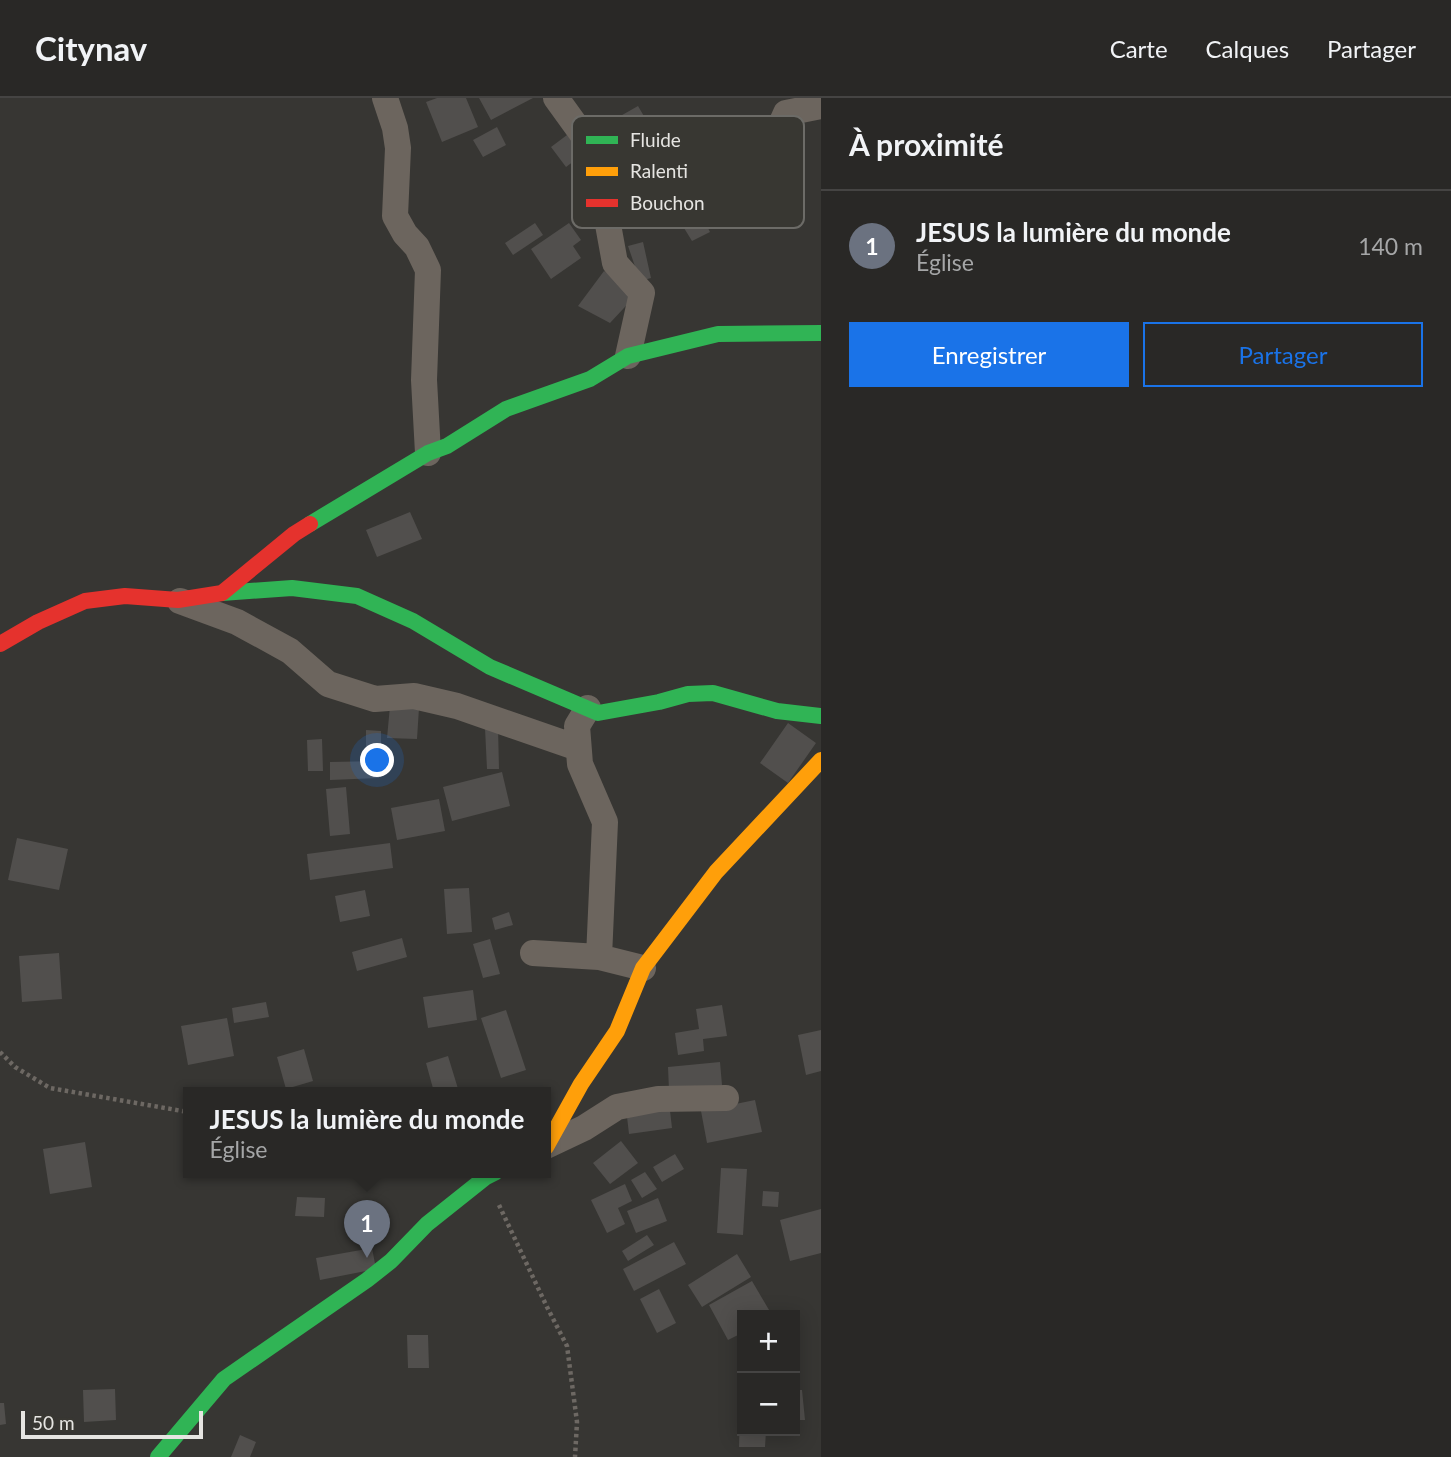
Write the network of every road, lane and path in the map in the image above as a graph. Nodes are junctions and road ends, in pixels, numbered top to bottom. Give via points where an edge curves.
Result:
1 (385, 98) edge
2 (556, 98) edge
3 (778, 106) edge
4 (821, 106) edge
5 (572, 120) edge
6 (609, 228) edge
7 (821, 333) edge
8 (628, 355) junction
9 (428, 453) junction
10 (222, 593) junction
11 (178, 600) junction
12 (0, 644) edge
13 (588, 708) junction
14 (821, 716) edge
15 (578, 748) junction
16 (821, 761) edge
17 (533, 953) dead end
18 (599, 957) junction
19 (643, 968) junction
20 (0, 1052) edge
21 (726, 1098) dead end
22 (183, 1111) edge
23 (551, 1137) edge
24 (551, 1144) edge
25 (487, 1178) edge
26 (492, 1178) edge
27 (158, 1457) edge
28 (575, 1457) edge

1 - 9 street via 398,148 395,216 428,270 424,380
2 - 5 street
3 - 4 street
6 - 8 street via 615,263 642,293
7 - 8 street via 718,334
8 - 9 street via 590,379 506,409
9 - 10 street via 294,534
10 - 11 street
10 - 13 street via 292,588 357,596 413,621 489,667
11 - 12 street via 125,596 85,601
11 - 15 street via 237,622 290,651 328,684 375,699 414,696 457,706
13 - 14 street via 598,713 713,693 777,711
13 - 15 street via 578,726
15 - 18 street via 580,764 606,822
16 - 19 street via 716,872
17 - 18 street
18 - 19 street
19 - 23 street via 617,1031
20 - 22 path via 15,1067 50,1087
21 - 24 street via 659,1099 617,1107
25 - 27 street via 427,1224 367,1280 224,1379
26 - 28 path via 567,1346 577,1422

